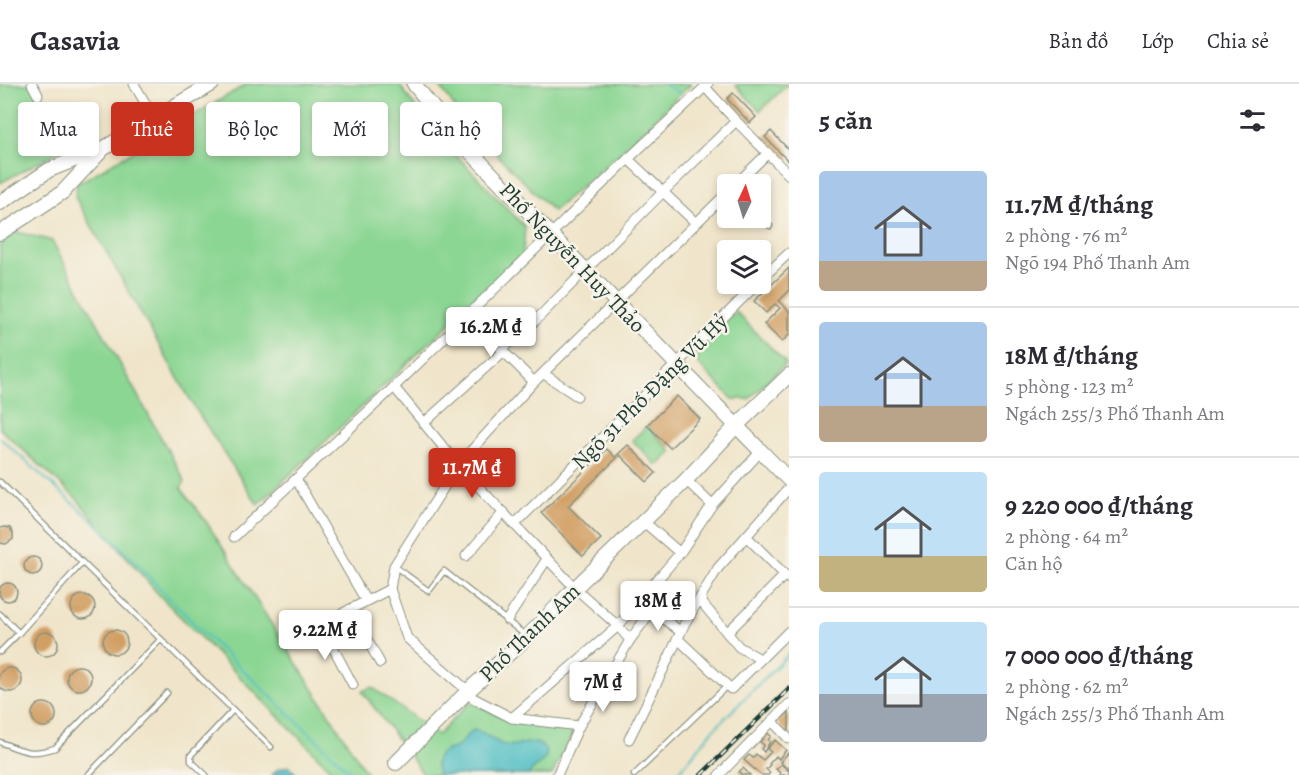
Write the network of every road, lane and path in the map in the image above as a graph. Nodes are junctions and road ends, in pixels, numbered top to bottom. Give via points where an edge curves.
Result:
1 (32, 84) edge
2 (134, 84) edge
3 (212, 84) edge
4 (414, 84) edge
5 (707, 86) edge
6 (38, 95) dead end
7 (145, 102) edge
8 (181, 102) edge
9 (736, 121) junction
10 (111, 144) edge
11 (106, 147) junction
12 (768, 153) junction
13 (628, 159) junction
14 (746, 174) edge
15 (789, 175) edge
16 (663, 192) junction
17 (0, 202) edge
18 (717, 206) edge
19 (696, 223) junction
20 (0, 233) edge
21 (550, 234) junction
22 (789, 253) edge
23 (771, 270) edge
24 (585, 271) junction
25 (747, 294) edge
26 (616, 302) junction
27 (467, 315) junction
28 (503, 351) junction
29 (675, 363) junction
30 (544, 374) junction
31 (789, 375) edge
32 (534, 382) junction
33 (394, 387) junction
34 (577, 396) dead end
35 (424, 423) junction
36 (736, 426) junction
37 (761, 451) junction
38 (458, 465) junction
39 (296, 479) junction
40 (686, 480) junction
41 (789, 480) edge
42 (0, 482) edge
43 (789, 488) edge
44 (712, 505) junction
45 (504, 512) junction
46 (644, 522) junction
47 (515, 524) junction
48 (746, 536) junction
49 (234, 537) dead end
50 (680, 553) junction
51 (466, 556) dead end
52 (547, 559) junction
53 (82, 563) junction
54 (394, 566) junction
55 (787, 577) edge
56 (575, 588) junction
57 (390, 589) junction
58 (701, 596) junction
59 (366, 602) junction
60 (351, 609) junction
61 (0, 614) edge
62 (507, 620) junction
63 (618, 626) junction
64 (789, 631) edge
65 (19, 633) junction
66 (727, 633) junction
67 (679, 635) junction
68 (527, 637) junction
69 (161, 639) junction
70 (630, 640) junction
71 (0, 652) edge
72 (760, 659) junction
73 (380, 663) dead end
74 (353, 685) dead end
75 (729, 687) junction
76 (468, 691) junction
77 (167, 693) dead end
78 (789, 704) edge
79 (233, 710) junction
80 (512, 718) junction
81 (772, 721) junction
82 (579, 726) junction
83 (629, 739) dead end
84 (789, 739) edge
85 (0, 742) edge
86 (272, 747) dead end
87 (396, 763) dead end
88 (88, 775) edge
89 (206, 775) edge
90 (557, 775) edge
91 (634, 775) edge
92 (718, 775) edge

1 - 6 street
2 - 7 street
3 - 8 street
4 - 21 street, Phố Nguyễn Huy Thảo via 457,138
5 - 9 street
5 - 13 street
9 - 12 street
9 - 16 street
10 - 11 street
11 - 17 street via 49,170
11 - 20 street via 63,192
12 - 14 street
12 - 15 street
13 - 16 street
13 - 21 street
16 - 19 street
16 - 24 street
18 - 19 street
19 - 26 street
21 - 24 street, Phố Nguyễn Huy Thảo
21 - 27 street
22 - 23 street, Ngõ 31 Phố Đặng Vũ Hỷ
24 - 26 street, Phố Nguyễn Huy Thảo
24 - 28 street
25 - 29 street, Ngõ 31 Phố Đặng Vũ Hỷ
26 - 29 street, Phố Nguyễn Huy Thảo
26 - 30 street
27 - 28 street
27 - 33 street
28 - 32 street
28 - 35 street
29 - 36 street, Phố Nguyễn Huy Thảo
29 - 47 street, Ngõ 31 Phố Đặng Vũ Hỷ
30 - 32 street
30 - 34 street
31 - 36 street, Phố Thanh Am
32 - 38 street
33 - 35 street
33 - 39 street
35 - 38 street
36 - 37 street, Phố Nguyễn Huy Thảo
36 - 40 street, Phố Thanh Am
37 - 41 street, Phố Nguyễn Huy Thảo
37 - 44 street
38 - 45 street
38 - 54 street
39 - 49 street
39 - 59 street
40 - 44 street
40 - 46 street, Phố Thanh Am
42 - 53 lane
43 - 48 street
44 - 50 street
45 - 47 street
45 - 51 street
46 - 50 street
46 - 56 street, Phố Thanh Am
47 - 52 street
48 - 55 street
48 - 58 street via 718,568
50 - 63 street
52 - 56 street
52 - 62 street
53 - 65 lane
53 - 69 lane
54 - 57 street
54 - 62 lane via 429,591 444,571
55 - 66 street
56 - 63 street
56 - 68 street, Phố Thanh Am
57 - 59 street
57 - 76 street via 407,638
58 - 66 street
58 - 67 street
59 - 60 street
60 - 73 street
60 - 74 street via 319,626
61 - 65 lane
62 - 68 lane
63 - 70 street
63 - 80 street
64 - 72 street
65 - 71 lane
66 - 72 street via 739,647
67 - 70 street via 652,610
67 - 75 street
67 - 83 street
68 - 76 street, Phố Thanh Am
69 - 79 lane
69 - 85 lane via 55,748 41,753
70 - 82 street
72 - 75 street
75 - 91 lane
76 - 80 street via 473,698
76 - 87 street, Phố Thanh Am
77 - 88 lane
78 - 81 street
79 - 86 lane
79 - 89 lane via 191,755 191,761
80 - 82 street
81 - 84 street
81 - 92 street
82 - 90 street

